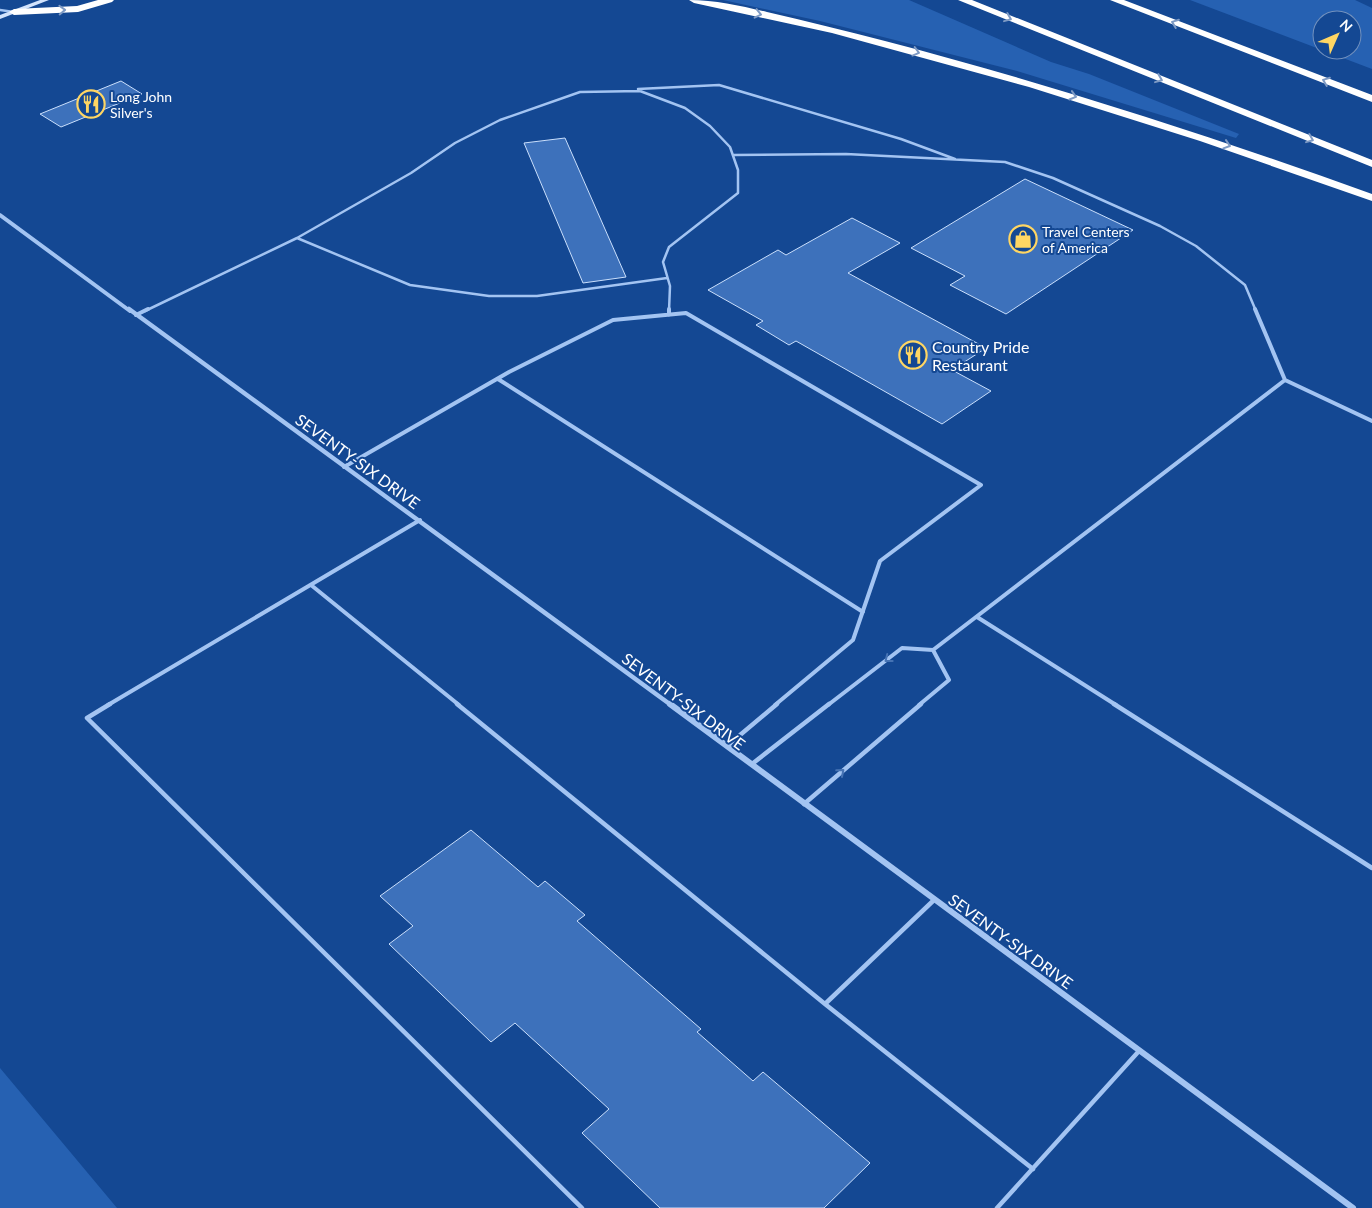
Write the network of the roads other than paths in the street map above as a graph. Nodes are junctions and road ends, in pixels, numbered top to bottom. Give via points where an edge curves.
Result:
1 (46, 0) edge
2 (109, 0) edge
3 (694, 0) edge
4 (963, 0) edge
5 (1115, 0) edge
6 (0, 10) edge
7 (14, 12) junction
8 (0, 17) edge
9 (621, 90) junction
10 (1372, 99) edge
11 (733, 155) junction
12 (960, 161) junction
13 (1372, 164) edge
14 (1372, 198) edge
15 (0, 215) edge
16 (297, 238) junction
17 (667, 278) junction
18 (136, 315) junction
19 (669, 315) junction
20 (498, 379) junction
21 (1285, 380) junction
22 (1372, 422) edge
23 (344, 467) junction
24 (420, 520) junction
25 (311, 584) junction
26 (862, 612) junction
27 (977, 617) junction
28 (932, 650) junction
29 (726, 747) junction
30 (750, 765) junction
31 (804, 804) junction
32 (1372, 868) edge
33 (934, 900) junction
34 (825, 1004) junction
35 (1140, 1051) junction
36 (1033, 1168) junction
37 (582, 1208) edge
38 (997, 1208) edge
39 (1353, 1208) edge

1 - 7 main road
7 -> 2 highway via 78,9
3 -> 14 highway via 857,36 995,73 1240,149
4 -> 13 highway
10 -> 5 highway
6 - 7 lane
7 - 8 main road
9 - 11 lane via 640,91 685,108 710,126 730,147
9 - 12 lane via 719,85 901,139
9 - 16 lane via 580,92 500,120 455,143 411,173
11 - 12 lane via 846,154
11 - 17 lane via 738,170 738,194 669,247 663,262
12 - 21 lane via 1005,162 1053,178 1160,226 1196,246 1245,285
15 - 18 street, SEVENTY-SIX DRIVE
16 - 17 lane via 410,284 489,296 537,296
16 - 18 lane
17 - 19 lane via 670,286
18 - 23 street, SEVENTY-SIX DRIVE
19 - 20 lane via 612,320
19 - 26 lane via 686,313 981,485 880,561
20 - 23 lane
20 - 26 lane
21 - 22 lane
21 - 27 lane
23 - 24 street, SEVENTY-SIX DRIVE
24 - 25 lane
24 - 29 street, SEVENTY-SIX DRIVE
25 - 34 lane
25 - 37 lane via 86,718
26 - 29 lane via 853,640
27 - 28 lane
27 - 32 lane
28 -> 30 lane via 902,648
31 -> 28 lane via 949,680
29 - 30 street, SEVENTY-SIX DRIVE
30 - 31 street, SEVENTY-SIX DRIVE
31 - 33 street, SEVENTY-SIX DRIVE
33 - 34 lane
33 - 35 street, SEVENTY-SIX DRIVE
34 - 36 lane
35 - 36 lane
35 - 39 street, SEVENTY-SIX DRIVE
36 - 38 lane

